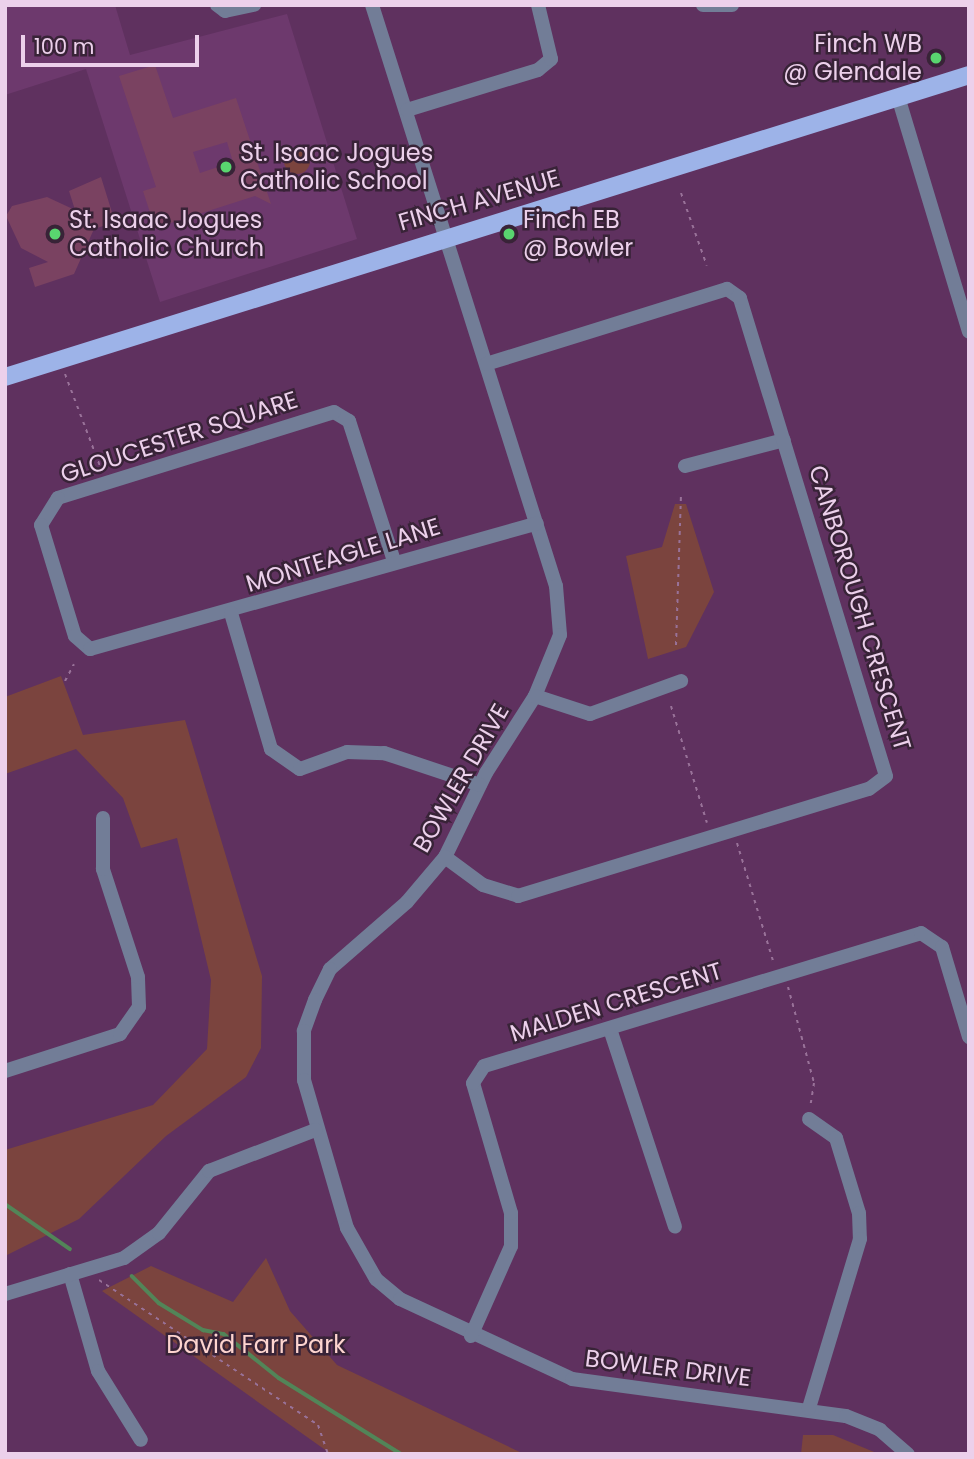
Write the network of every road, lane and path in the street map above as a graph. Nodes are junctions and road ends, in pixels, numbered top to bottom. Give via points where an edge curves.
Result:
1 (217, 5) edge
2 (254, 5) edge
3 (372, 5) edge
4 (538, 5) edge
5 (703, 5) edge
6 (732, 5) edge
7 (969, 75) edge
8 (899, 100) junction
9 (407, 110) junction
10 (681, 193) dead end
11 (444, 235) junction
12 (707, 266) dead end
13 (969, 332) edge
14 (56, 362) junction
15 (486, 364) junction
16 (5, 377) edge
17 (784, 440) junction
18 (685, 466) dead end
19 (101, 469) dead end
20 (681, 495) dead end
21 (537, 523) junction
22 (394, 561) junction
23 (232, 613) junction
24 (676, 645) dead end
25 (74, 664) dead end
26 (65, 681) dead end
27 (681, 681) dead end
28 (535, 696) junction
29 (671, 706) dead end
30 (480, 785) junction
31 (103, 818) dead end
32 (712, 837) junction
33 (445, 857) junction
34 (610, 1029) junction
35 (969, 1037) edge
36 (5, 1070) edge
37 (809, 1119) dead end
38 (315, 1130) junction
39 (675, 1227) dead end
40 (70, 1275) junction
41 (99, 1280) dead end
42 (5, 1294) edge
43 (471, 1336) junction
44 (809, 1408) junction
45 (142, 1440) dead end
46 (328, 1454) edge
47 (908, 1454) edge

1 - 2 street via 225,11
3 - 9 street, BOWLER DRIVE
4 - 9 street via 551,59 538,70
5 - 6 street
7 - 8 main road, FINCH AVENUE
8 - 11 main road, FINCH AVENUE
8 - 13 street
9 - 11 street, BOWLER DRIVE
10 - 12 path
11 - 14 main road, FINCH AVENUE
11 - 15 street, BOWLER DRIVE
14 - 16 main road, FINCH AVENUE
14 - 19 path via 73,386
15 - 17 street, CANBOROUGH CRESCENT via 727,289 740,298
15 - 21 street, BOWLER DRIVE
17 - 18 street
17 - 32 street, CANBOROUGH CRESCENT via 886,776 869,789
20 - 24 path
21 - 22 street, MONTEAGLE LANE
21 - 28 street, BOWLER DRIVE via 556,586 560,635
22 - 23 street, MONTEAGLE LANE
22 - 23 street, GLOUCESTER SQUARE via 349,421 334,412 58,498 46,510 41,525 75,636 90,649
23 - 30 street, MONTEAGLE LANE via 271,749 300,769 347,752 384,753
25 - 26 path
27 - 28 street via 590,714
28 - 30 street, BOWLER DRIVE
29 - 32 path
30 - 33 street, BOWLER DRIVE
31 - 36 street via 103,869 138,977 139,1007 120,1034
32 - 33 street, CANBOROUGH CRESCENT via 518,896 483,885
33 - 38 street, BOWLER DRIVE via 407,902 330,969 315,1000 302,1055
34 - 35 street, MALDEN CRESCENT via 920,933 942,947
34 - 39 street
34 - 43 street, MALDEN CRESCENT via 484,1066 473,1083 511,1224 511,1246
37 - 44 street via 836,1138 859,1213 860,1239
38 - 40 street via 209,1171 159,1233 124,1258
38 - 43 street, BOWLER DRIVE via 347,1228 376,1279 400,1299
40 - 42 street
40 - 45 street via 98,1370
41 - 46 path via 318,1425
43 - 44 street, BOWLER DRIVE via 572,1379
44 - 47 street, BOWLER DRIVE via 880,1430

